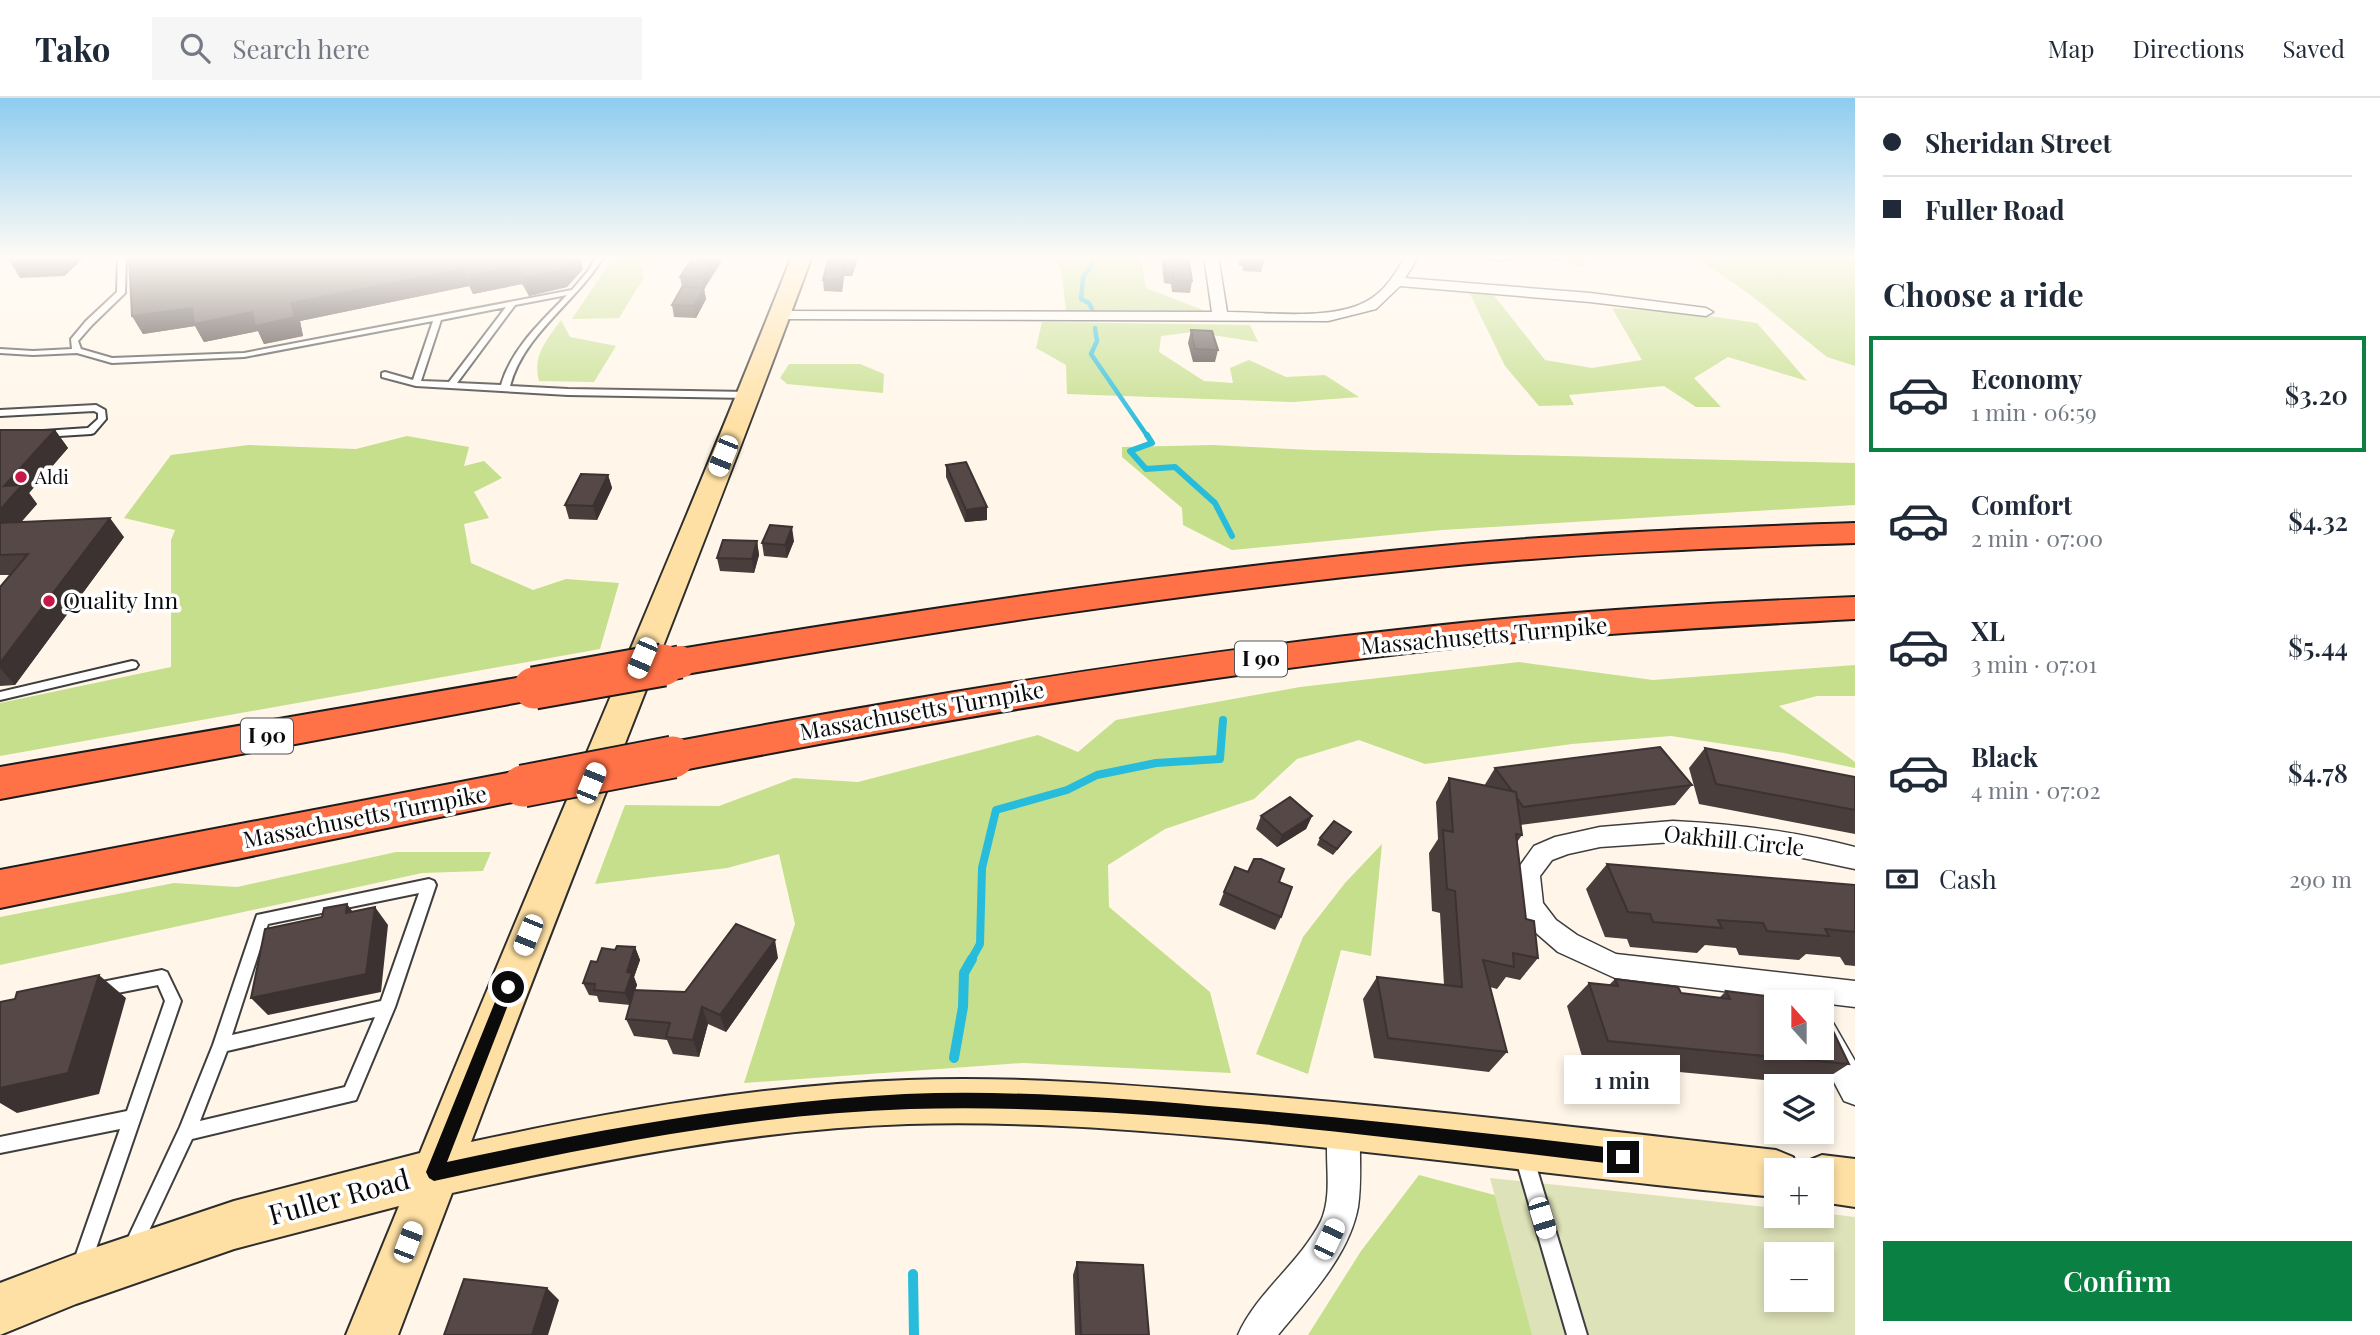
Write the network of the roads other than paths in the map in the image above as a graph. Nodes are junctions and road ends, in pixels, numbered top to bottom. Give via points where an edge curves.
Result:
1 (99, 314) edge
2 (459, 314) edge
3 (505, 314) edge
4 (551, 314) edge
5 (1220, 314) edge
6 (1354, 314) edge
7 (779, 315) joint
8 (1220, 317) junction
9 (438, 318) junction
10 (0, 351) edge
11 (77, 351) junction
12 (385, 375) dead end
13 (416, 383) junction
14 (451, 385) junction
15 (505, 388) junction
16 (749, 396) junction
17 (0, 412) edge
18 (26, 435) edge
19 (1855, 533) edge
20 (1855, 608) edge
21 (132, 665) dead end
22 (0, 696) edge
23 (0, 783) edge
24 (1855, 858) edge
25 (0, 888) edge
26 (1771, 990) edge
27 (81, 993) edge
28 (1855, 993) edge
29 (1834, 994) edge
30 (387, 1007) junction
31 (220, 1045) junction
32 (1834, 1052) edge
33 (1855, 1090) edge
34 (132, 1118) junction
35 (1344, 1125) junction
36 (187, 1132) junction
37 (0, 1145) edge
38 (1521, 1145) junction
39 (434, 1172) junction
40 (1764, 1173) edge
41 (1834, 1180) edge
42 (1855, 1183) edge
43 (126, 1262) junction
44 (76, 1279) junction
45 (0, 1309) edge
46 (372, 1335) edge
47 (1256, 1335) edge
48 (1577, 1335) edge

1 - 11 lane via 74,341
2 - 9 lane
3 - 14 lane
4 - 15 lane via 507,375
5 - 8 street
6 - 8 street
7 - 8 street
7 - 16 street
9 - 11 lane via 244,355 112,361
9 - 13 lane
10 - 11 lane
12 - 13 lane
13 - 14 lane
14 - 15 lane
15 - 16 lane
16 - 39 street
17 - 18 lane via 86,408 102,412 102,419 91,431
19 - 23 highway, I 90, bridge via 1542,550 1296,572 986,611
20 - 25 highway, Massachusetts Turnpike / I 90, bridge via 1505,632 1133,676 954,704
21 - 22 lane
24 - 26 street, Oakhill Circle via 1765,840 1649,833 1586,838 1544,851 1527,874 1530,906 1548,930 1579,951 1615,965
27 - 34 lane via 162,977 173,1001
28 - 29 street, Oakhill Circle
30 - 31 lane
30 - 31 lane via 429,885 262,919
30 - 36 lane via 350,1094
31 - 36 lane
32 - 33 street
34 - 37 lane
34 - 44 lane
35 - 38 street, Fuller Road
35 - 39 street, Fuller Road via 1095,1104 906,1102 676,1125
35 - 47 street via 1339,1219 1307,1270
36 - 43 lane
38 - 40 street, Fuller Road
38 - 48 lane
39 - 43 street, Fuller Road via 234,1225
39 - 46 street
41 - 42 street
43 - 44 street, Fuller Road
44 - 45 street, Fuller Road

